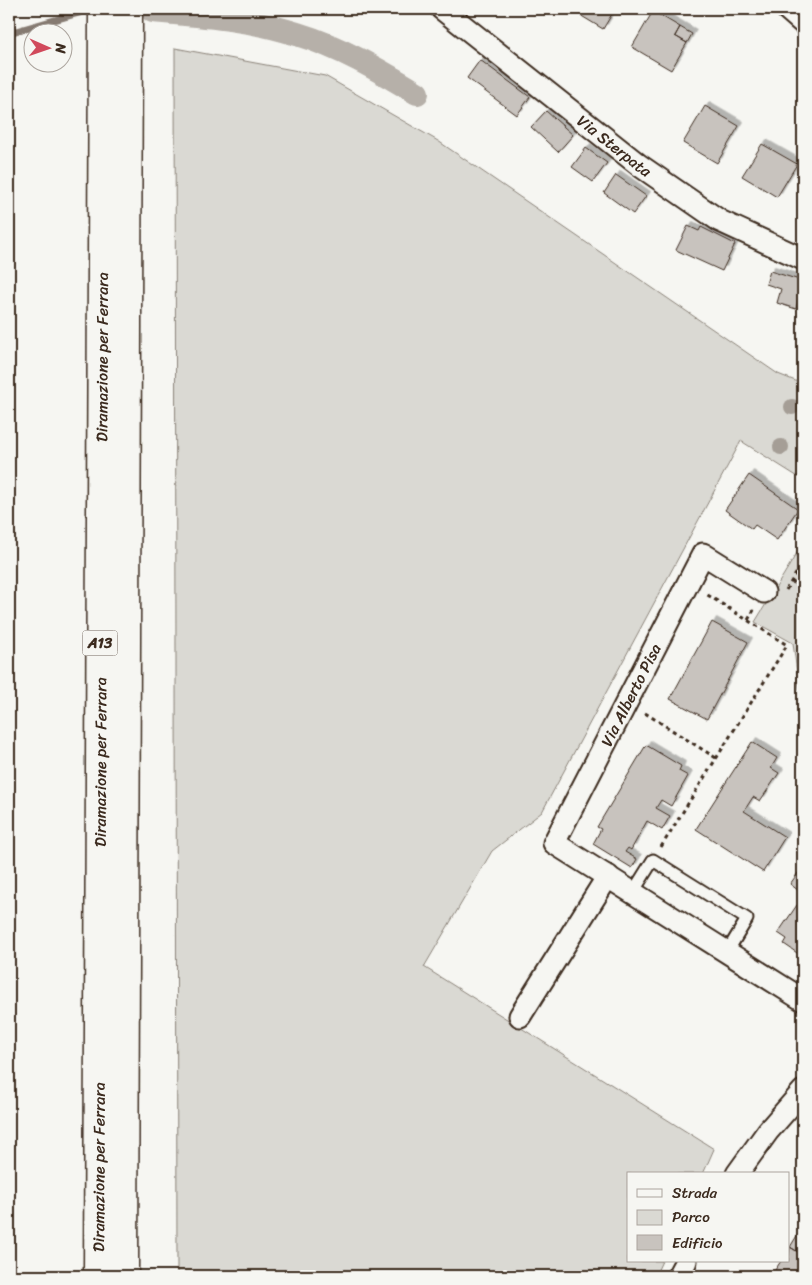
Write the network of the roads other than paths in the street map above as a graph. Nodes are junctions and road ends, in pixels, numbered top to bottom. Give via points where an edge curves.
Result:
1 (103, 9) edge
2 (128, 9) edge
3 (442, 9) edge
4 (786, 9) edge
5 (803, 22) edge
6 (803, 259) edge
7 (764, 592) dead end
8 (608, 876) junction
9 (633, 892) junction
10 (727, 952) junction
11 (803, 1000) edge
12 (520, 1016) dead end
13 (803, 1091) edge
14 (738, 1172) edge
15 (98, 1276) edge
16 (124, 1276) edge

1 - 15 highway, Diramazione per Ferrara / A13
2 - 16 highway, Diramazione per Ferrara / A13
3 - 6 street, Via Sterpata via 639,165 720,221
4 - 5 street
7 - 8 street, Via Alberto Pisa via 703,554 554,842
8 - 9 street, Via Alberto Pisa
8 - 12 street
9 - 10 street, Via Alberto Pisa
9 - 10 lane via 653,860 747,919
10 - 11 street, Via Alberto Pisa
13 - 14 street

